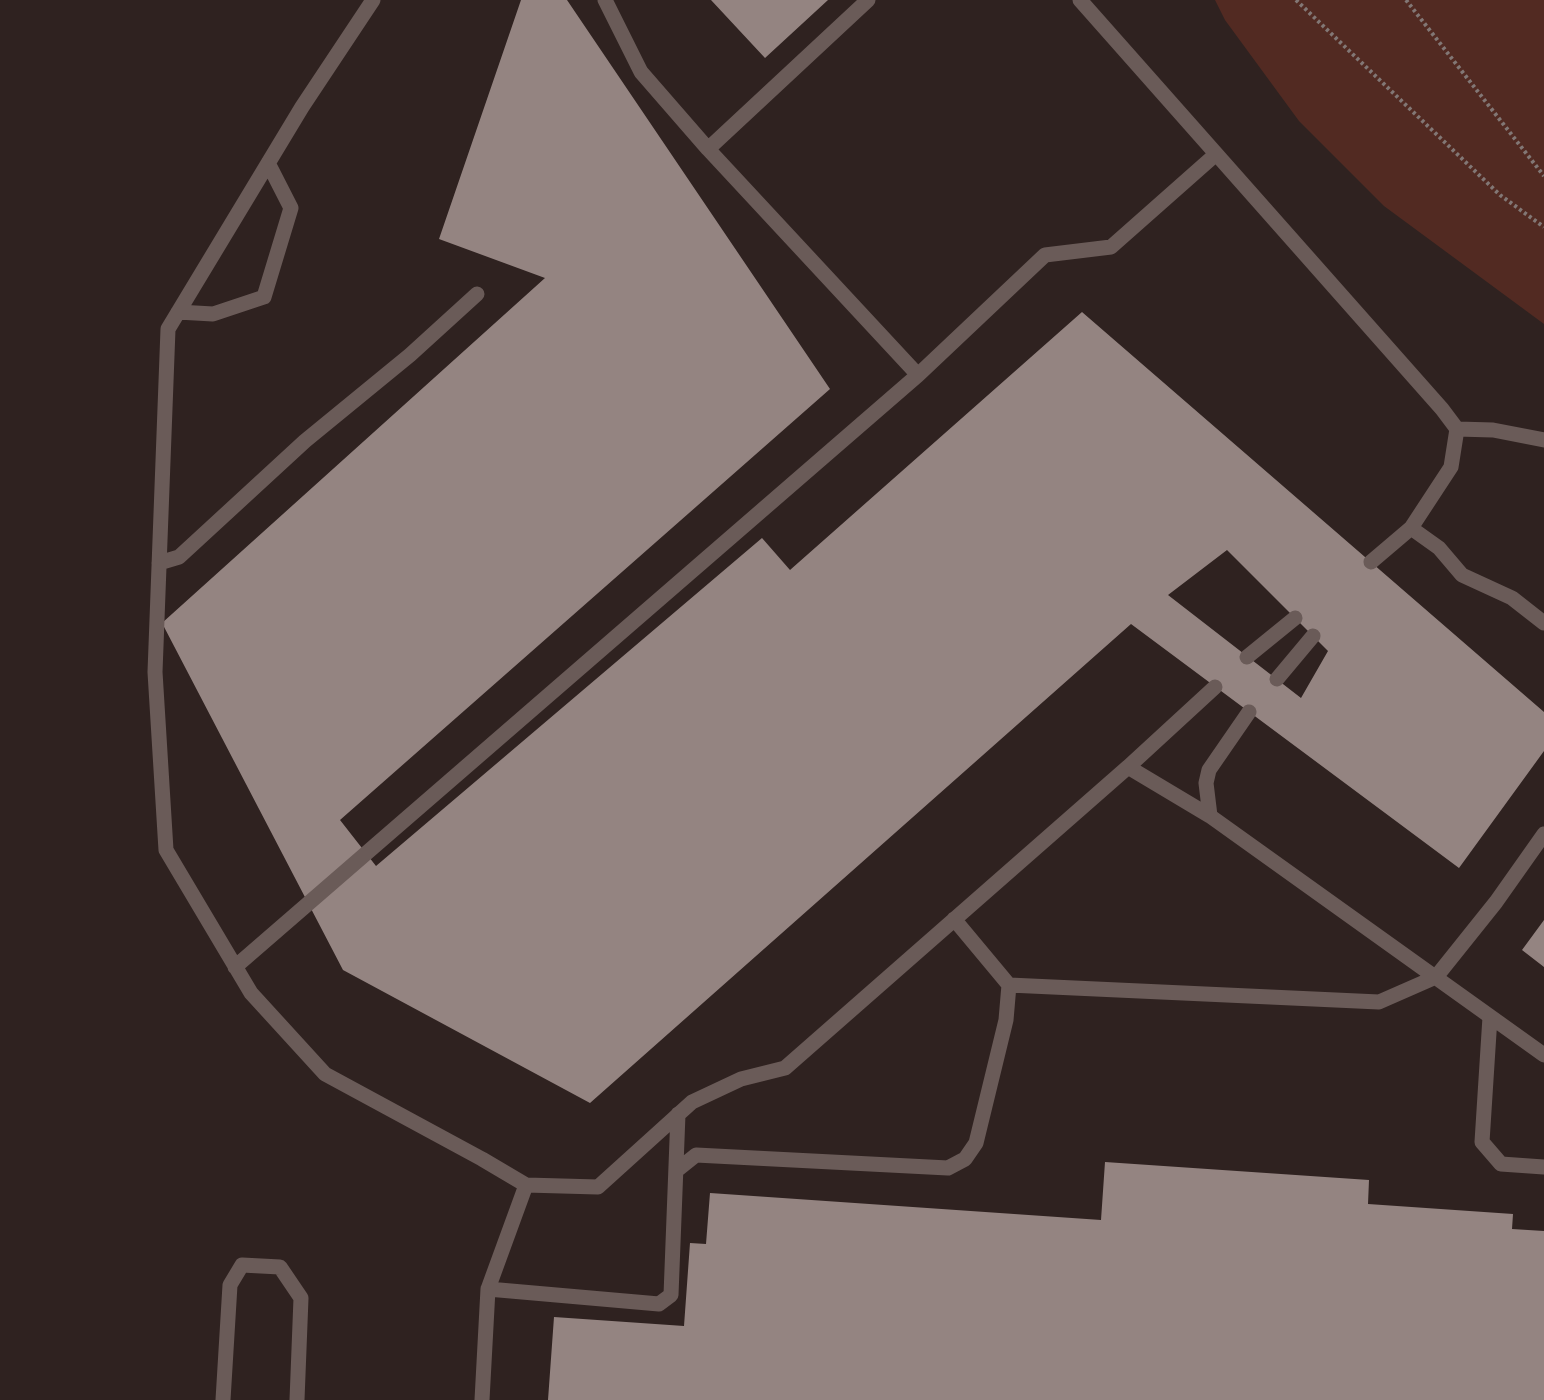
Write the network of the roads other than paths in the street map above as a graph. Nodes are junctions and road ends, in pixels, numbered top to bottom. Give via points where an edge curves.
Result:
1 (373, 0) edge
2 (605, 0) edge
3 (868, 0) edge
4 (1080, 0) edge
5 (708, 149) junction
6 (1215, 155) junction
7 (268, 164) junction
8 (477, 294) dead end
9 (178, 312) junction
10 (918, 375) junction
11 (1457, 429) junction
12 (1544, 440) edge
13 (1411, 528) junction
14 (159, 563) junction
15 (1372, 563) dead end
16 (1296, 618) dead end
17 (1544, 623) edge
18 (1313, 636) dead end
19 (1247, 657) dead end
20 (1277, 679) dead end
21 (1215, 687) dead end
22 (1249, 712) dead end
23 (1128, 767) junction
24 (1210, 816) junction
25 (1544, 834) edge
26 (954, 919) junction
27 (235, 967) junction
28 (1436, 977) junction
29 (1009, 985) junction
30 (1490, 1017) junction
31 (1544, 1055) edge
32 (678, 1114) junction
33 (1544, 1167) edge
34 (676, 1171) junction
35 (526, 1185) junction
36 (488, 1289) junction
37 (223, 1400) edge
38 (297, 1400) edge
39 (482, 1400) edge

1 - 7 lane
2 - 5 lane via 641,72
3 - 5 lane
4 - 6 lane
5 - 10 lane
6 - 10 lane via 1111,247 1045,255
6 - 11 lane
7 - 9 lane
7 - 9 lane via 291,208 264,297 213,314
8 - 14 lane via 410,355 304,441 179,557
9 - 14 lane via 168,329
10 - 27 lane
11 - 12 lane via 1493,430
11 - 13 lane via 1451,467
13 - 15 lane
13 - 17 lane via 1439,548 1462,575 1512,598
14 - 27 lane via 155,672 166,850
16 - 19 lane
18 - 20 lane
21 - 23 lane
22 - 24 lane via 1209,770 1206,783
23 - 24 lane
23 - 26 lane
24 - 28 lane
25 - 28 lane
26 - 29 lane
26 - 32 lane via 785,1068 741,1079 692,1102
27 - 35 lane via 251,993 325,1074
28 - 29 lane via 1379,1002
28 - 30 lane
29 - 34 lane via 1006,1020 976,1143 965,1159 948,1168 696,1155
30 - 31 lane
30 - 33 lane via 1482,1142 1501,1164
32 - 34 lane
32 - 35 lane via 598,1187
34 - 36 lane via 671,1295 659,1304
35 - 36 lane
36 - 39 lane
37 - 38 lane via 230,1285 242,1265 280,1267 301,1298

